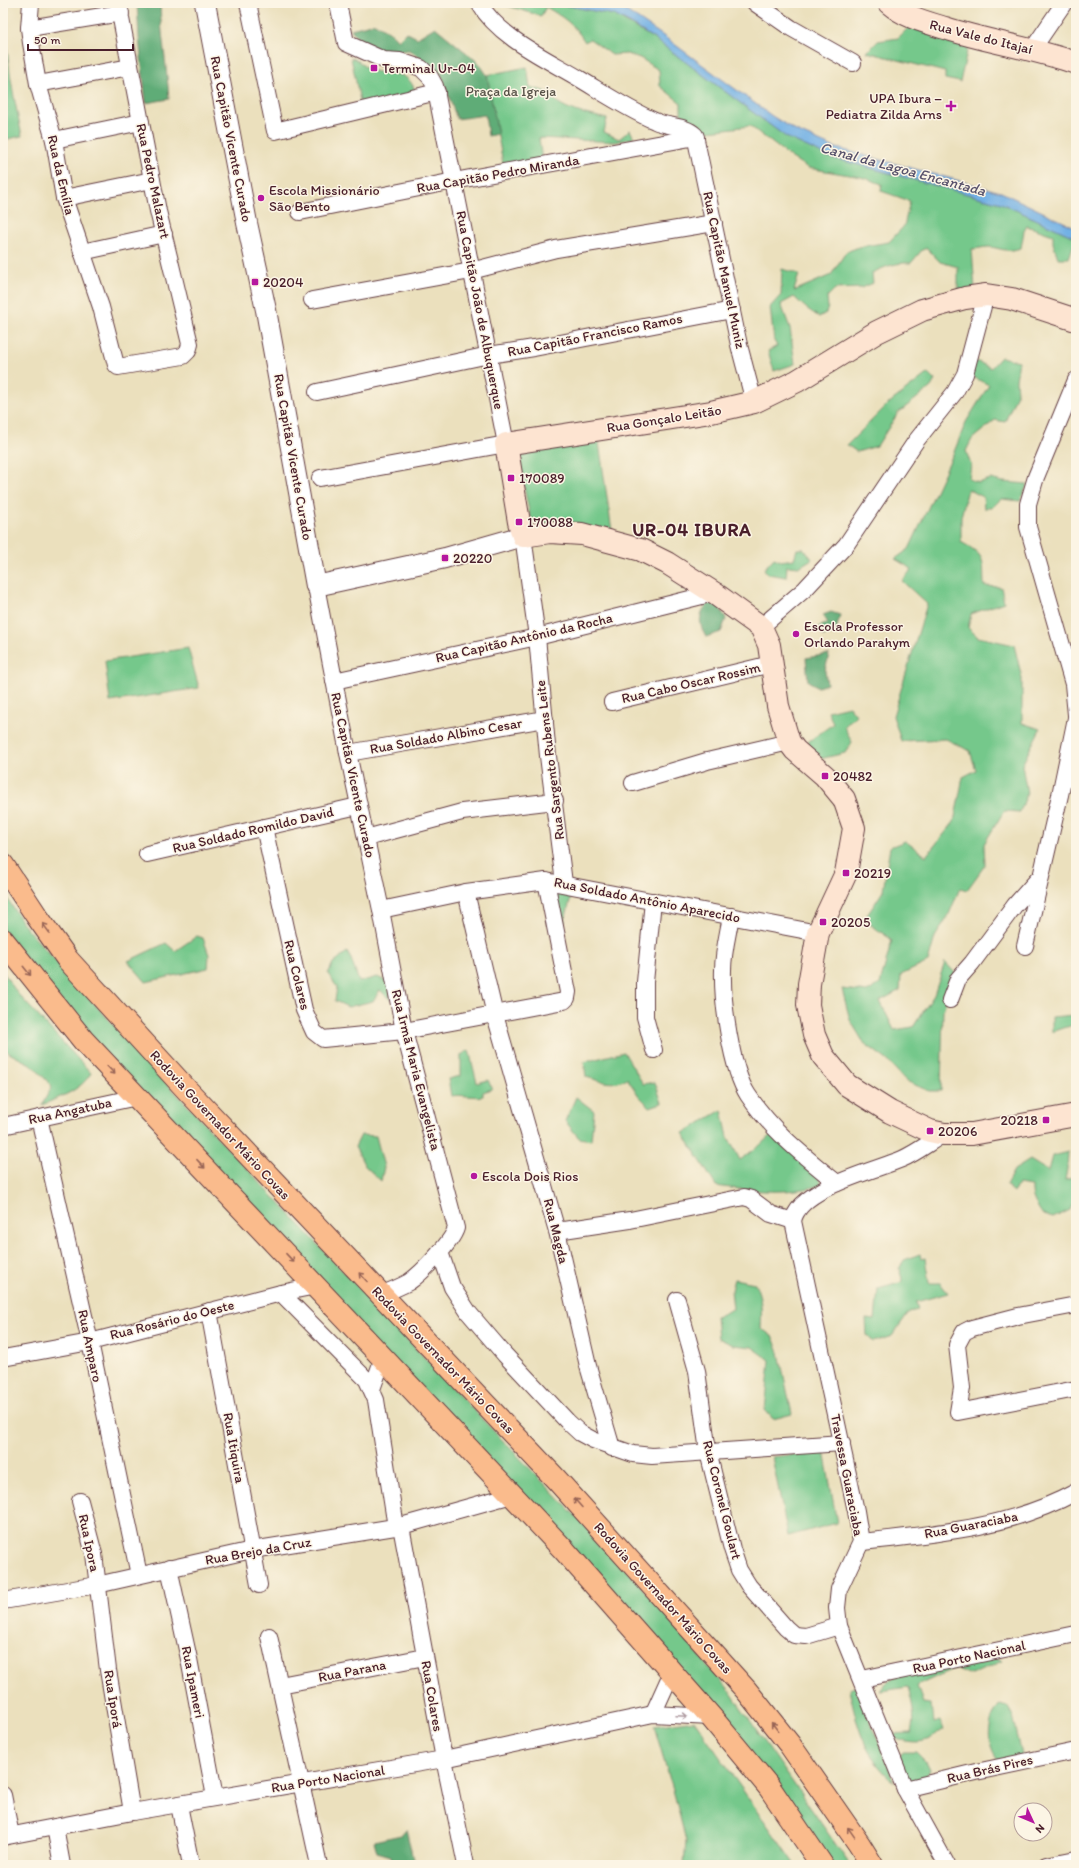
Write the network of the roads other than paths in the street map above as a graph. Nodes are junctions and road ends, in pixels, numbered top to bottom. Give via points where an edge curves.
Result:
1 (31, 3) edge
2 (205, 3) edge
3 (248, 3) edge
4 (338, 3) edge
5 (479, 3) edge
6 (755, 3) edge
7 (889, 3) edge
8 (1064, 3) edge
9 (120, 8) edge
10 (29, 28) junction
11 (1032, 50) junction
12 (853, 63) dead end
13 (1076, 63) edge
14 (130, 67) junction
15 (38, 84) junction
16 (437, 92) junction
17 (140, 122) junction
18 (696, 138) junction
19 (54, 140) junction
20 (152, 180) junction
21 (454, 181) junction
22 (64, 198) junction
23 (300, 212) dead end
24 (714, 223) junction
25 (164, 234) junction
26 (82, 252) junction
27 (471, 271) junction
28 (986, 295) junction
29 (312, 300) dead end
30 (732, 310) junction
31 (1076, 320) edge
32 (489, 355) junction
33 (118, 367) joint
34 (1076, 380) edge
35 (317, 392) dead end
36 (754, 402) junction
37 (506, 444) junction
38 (320, 478) dead end
39 (523, 536) junction
40 (316, 586) junction
41 (714, 593) junction
42 (761, 627) junction
43 (537, 637) junction
44 (771, 664) junction
45 (334, 681) junction
46 (1074, 684) edge
47 (612, 702) dead end
48 (1076, 715) edge
49 (1076, 718) edge
50 (545, 720) junction
51 (789, 742) junction
52 (348, 753) junction
53 (633, 783) dead end
54 (555, 801) junction
55 (358, 806) junction
56 (264, 827) junction
57 (366, 838) junction
58 (147, 854) dead end
59 (3, 865) edge
60 (1041, 876) junction
61 (546, 881) junction
62 (564, 883) junction
63 (466, 892) junction
64 (653, 901) junction
65 (381, 910) junction
66 (731, 916) junction
67 (818, 933) junction
68 (3, 940) edge
69 (1025, 946) dead end
70 (950, 1000) dead end
71 (494, 1015) junction
72 (404, 1031) junction
73 (654, 1050) dead end
74 (137, 1097) junction
75 (1076, 1115) edge
76 (39, 1118) junction
77 (3, 1126) edge
78 (944, 1134) junction
79 (837, 1183) junction
80 (796, 1214) junction
81 (557, 1231) junction
82 (440, 1252) junction
83 (316, 1286) junction
84 (281, 1293) junction
85 (380, 1295) junction
86 (677, 1300) dead end
87 (1076, 1305) edge
88 (209, 1310) junction
89 (90, 1342) junction
90 (3, 1358) edge
91 (384, 1358) junction
92 (372, 1389) junction
93 (1076, 1389) edge
94 (842, 1443) junction
95 (612, 1448) junction
96 (708, 1452) junction
97 (1076, 1492) edge
98 (512, 1495) junction
99 (80, 1501) dead end
100 (399, 1526) junction
101 (861, 1542) junction
102 (252, 1550) junction
103 (169, 1568) junction
104 (139, 1575) junction
105 (97, 1585) junction
106 (259, 1585) dead end
107 (3, 1602) edge
108 (839, 1626) junction
109 (1076, 1634) edge
110 (269, 1636) dead end
111 (425, 1657) junction
112 (672, 1672) junction
113 (862, 1679) junction
114 (280, 1685) junction
115 (653, 1714) junction
116 (711, 1717) junction
117 (1076, 1751) edge
118 (444, 1759) junction
119 (301, 1783) junction
120 (905, 1789) junction
121 (3, 1795) edge
122 (215, 1798) junction
123 (179, 1805) junction
124 (132, 1812) junction
125 (55, 1827) junction
126 (7, 1836) edge
127 (1076, 1859) edge
128 (62, 1865) edge
129 (191, 1865) edge
130 (319, 1865) edge
131 (466, 1865) edge
132 (822, 1865) edge
133 (872, 1865) edge
134 (947, 1865) edge
135 (1046, 1865) edge

1 - 10 street, Rua da Emília
2 - 40 street, Rua Capitão Vicente Curado via 266,310
3 - 16 street via 275,131
4 - 16 street, Rua Capitão João de Albuquerque via 346,43 384,60 400,61 421,68 430,77
5 - 18 street via 489,18 515,40 627,107 656,122 691,132
6 - 12 street via 791,28
7 - 11 main road, Rua Vale do Itajaí via 915,19 970,36
8 - 11 street
9 - 10 street
9 - 14 street, Rua Pedro Malazart
10 - 15 street, Rua da Emília
11 - 13 main road, Rua Vale do Itajaí
14 - 15 street
14 - 17 street, Rua Pedro Malazart
15 - 19 street, Rua da Emília
16 - 21 street, Rua Capitão João de Albuquerque
17 - 19 street
17 - 20 street, Rua Pedro Malazart
18 - 21 street, Rua Capitão Pedro Miranda
18 - 24 street, Rua Capitão Manuel Muniz
19 - 22 street, Rua da Emília
20 - 22 street
20 - 25 street, Rua Pedro Malazart
21 - 23 street, Rua Capitão Pedro Miranda
21 - 27 street, Rua Capitão João de Albuquerque
22 - 26 street, Rua da Emília
24 - 27 street via 556,249
24 - 30 street, Rua Capitão Manuel Muniz
25 - 26 street
25 - 33 street, Rua Pedro Malazart via 190,344 188,351 183,356
26 - 33 street, Rua da Emília
27 - 29 street
27 - 32 street, Rua Capitão João de Albuquerque
28 - 31 main road, Rua Gonçalo Leitão via 1012,299
28 - 36 main road, Rua Gonçalo Leitão via 922,310 878,332 797,381
28 - 42 street via 965,374 955,392 916,441 846,546 805,589
30 - 32 street, Rua Capitão Francisco Ramos
30 - 36 street, Rua Capitão Manuel Muniz
32 - 35 street, Rua Capitão Francisco Ramos
32 - 37 street, Rua Capitão João de Albuquerque
34 - 46 street via 1036,477 1028,504 1028,527
36 - 37 main road, Rua Gonçalo Leitão via 712,412
37 - 38 street, Rua Gonçalo Leitão
37 - 39 main road, Rua Capitão João de Albuquerque
39 - 40 street via 445,558
39 - 41 main road via 550,532 582,534 608,540 660,559
39 - 43 street, Rua Capitão João de Albuquerque
40 - 45 street, Rua Capitão Vicente Curado
41 - 42 main road
41 - 43 street, Rua Capitão Antônio da Rocha
42 - 44 main road via 769,645
43 - 45 street, Rua Capitão Antônio da Rocha
43 - 50 street, Rua Sargento Rubens Leite
44 - 47 street, Rua Cabo Oscar Rossim
44 - 51 main road via 778,706
45 - 52 street, Rua Capitão Vicente Curado
46 - 48 street
49 - 60 street
50 - 52 street, Rua Soldado Albino Cesar
50 - 54 street, Rua Sargento Rubens Leite
51 - 53 street via 707,761
51 - 67 main road via 844,798 854,828 846,873
52 - 55 street, Rua Capitão Vicente Curado
54 - 57 street via 462,812
54 - 62 street, Rua Sargento Rubens Leite
55 - 56 street, Rua Soldado Romildo David
55 - 57 street, Rua Capitão Vicente Curado
56 - 58 street, Rua Soldado Romildo David
56 - 72 street, Rua Colares via 302,1004 314,1032 323,1039
57 - 65 street, Rua Capitão Vicente Curado
85 -> 59 highway, Rodovia Governador Mário Covas via 68,960
60 - 69 street
60 - 70 street via 1015,905 958,979
61 - 62 street, Rua Soldado Antônio Aparecido
61 - 63 street, Rua Soldado Antônio Aparecido
61 - 71 street, Rua Colares via 568,992 567,998 564,1001
62 - 64 street, Rua Soldado Antônio Aparecido
63 - 65 street, Rua Soldado Antônio Aparecido
63 - 71 street, Rua Magda
64 - 66 street, Rua Soldado Antônio Aparecido
64 - 73 street via 645,982 645,1017
65 - 72 street, Rua Irmã Maria Evangelista
66 - 67 street, Rua Soldado Antônio Aparecido
66 - 79 street via 723,969 724,992 740,1080 748,1094 786,1141
67 - 78 main road via 808,1005 814,1035 823,1056 852,1089 890,1112 930,1131
68 -> 74 highway via 83,1040
71 - 72 street, Rua Colares
71 - 81 street, Rua Magda
72 - 82 street, Rua Irmã Maria Evangelista via 456,1228 454,1236
74 - 76 street, Rua Angatuba
74 -> 83 highway
75 - 78 main road via 972,1134
76 - 77 street, Rua Angatuba
76 - 89 street, Rua Amparo
78 - 79 street via 903,1159
79 - 80 street via 804,1201
80 - 81 street via 771,1214 748,1197
80 - 94 street, Travessa Guaraciaba
81 - 95 street, Rua Magda via 588,1366
82 - 85 street via 410,1281
82 - 95 street via 452,1287 504,1355 580,1432
83 - 84 street, Rua Rosário do Oeste
83 - 91 highway
84 - 88 street, Rua Rosário do Oeste
84 - 92 street via 367,1380
133 -> 85 highway, Rodovia Governador Mário Covas via 790,1745 746,1690 556,1479
86 - 96 street, Rua Coronel Goulart via 697,1371
87 - 93 street via 978,1327 963,1334 958,1345 962,1388 958,1412
88 - 89 street, Rua Rosário do Oeste
88 - 102 street, Rua Itiquira
89 - 90 street, Rua Rosário do Oeste
89 - 104 street, Rua Amparo
91 - 92 street
91 - 98 highway
92 - 100 street, Rua Colares
94 - 96 street
94 - 101 street, Travessa Guaraciaba
95 - 96 street via 652,1456
96 - 108 street, Rua Coronel Goulart via 732,1549 739,1570 749,1586 794,1635 806,1636
97 - 101 street, Rua Guaraciaba via 1027,1514 997,1522 956,1531
98 - 100 street, Rua Brejo da Cruz
98 - 112 highway
99 - 105 street, Rua Ipora via 94,1554
100 - 102 street, Rua Brejo da Cruz
100 - 111 street, Rua Colares
101 - 108 street, Travessa Guaraciaba via 839,1589
102 - 103 street, Rua Brejo da Cruz
102 - 106 street, Rua Itiquira
103 - 104 street, Rua Brejo da Cruz
103 - 122 street, Rua Ipameri
104 - 105 street, Rua Brejo da Cruz
105 - 107 street, Rua Brejo da Cruz
105 - 124 street, Rua Iporá via 108,1670
108 - 113 street, Travessa Guaraciaba
109 - 113 street, Rua Porto Nacional
110 - 114 street
111 - 114 street, Rua Parana
111 - 118 street, Rua Colares
112 - 115 street
112 - 116 highway
113 - 120 street, Travessa Guaraciaba
114 - 119 street
115 -> 116 street, Rua Porto Nacional
115 - 118 street, Rua Porto Nacional
116 - 132 highway via 768,1787
117 - 120 street, Rua Brás Pires
118 - 119 street, Rua Porto Nacional
118 - 131 street, Rua Colares
119 - 122 street, Rua Porto Nacional
119 - 130 street
120 - 134 street, Travessa Guaraciaba
121 - 126 street
122 - 123 street, Rua Porto Nacional
123 - 124 street, Rua Porto Nacional
123 - 129 street
124 - 125 street, Rua Porto Nacional
125 - 126 street, Rua Porto Nacional
125 - 128 street
127 - 135 street

